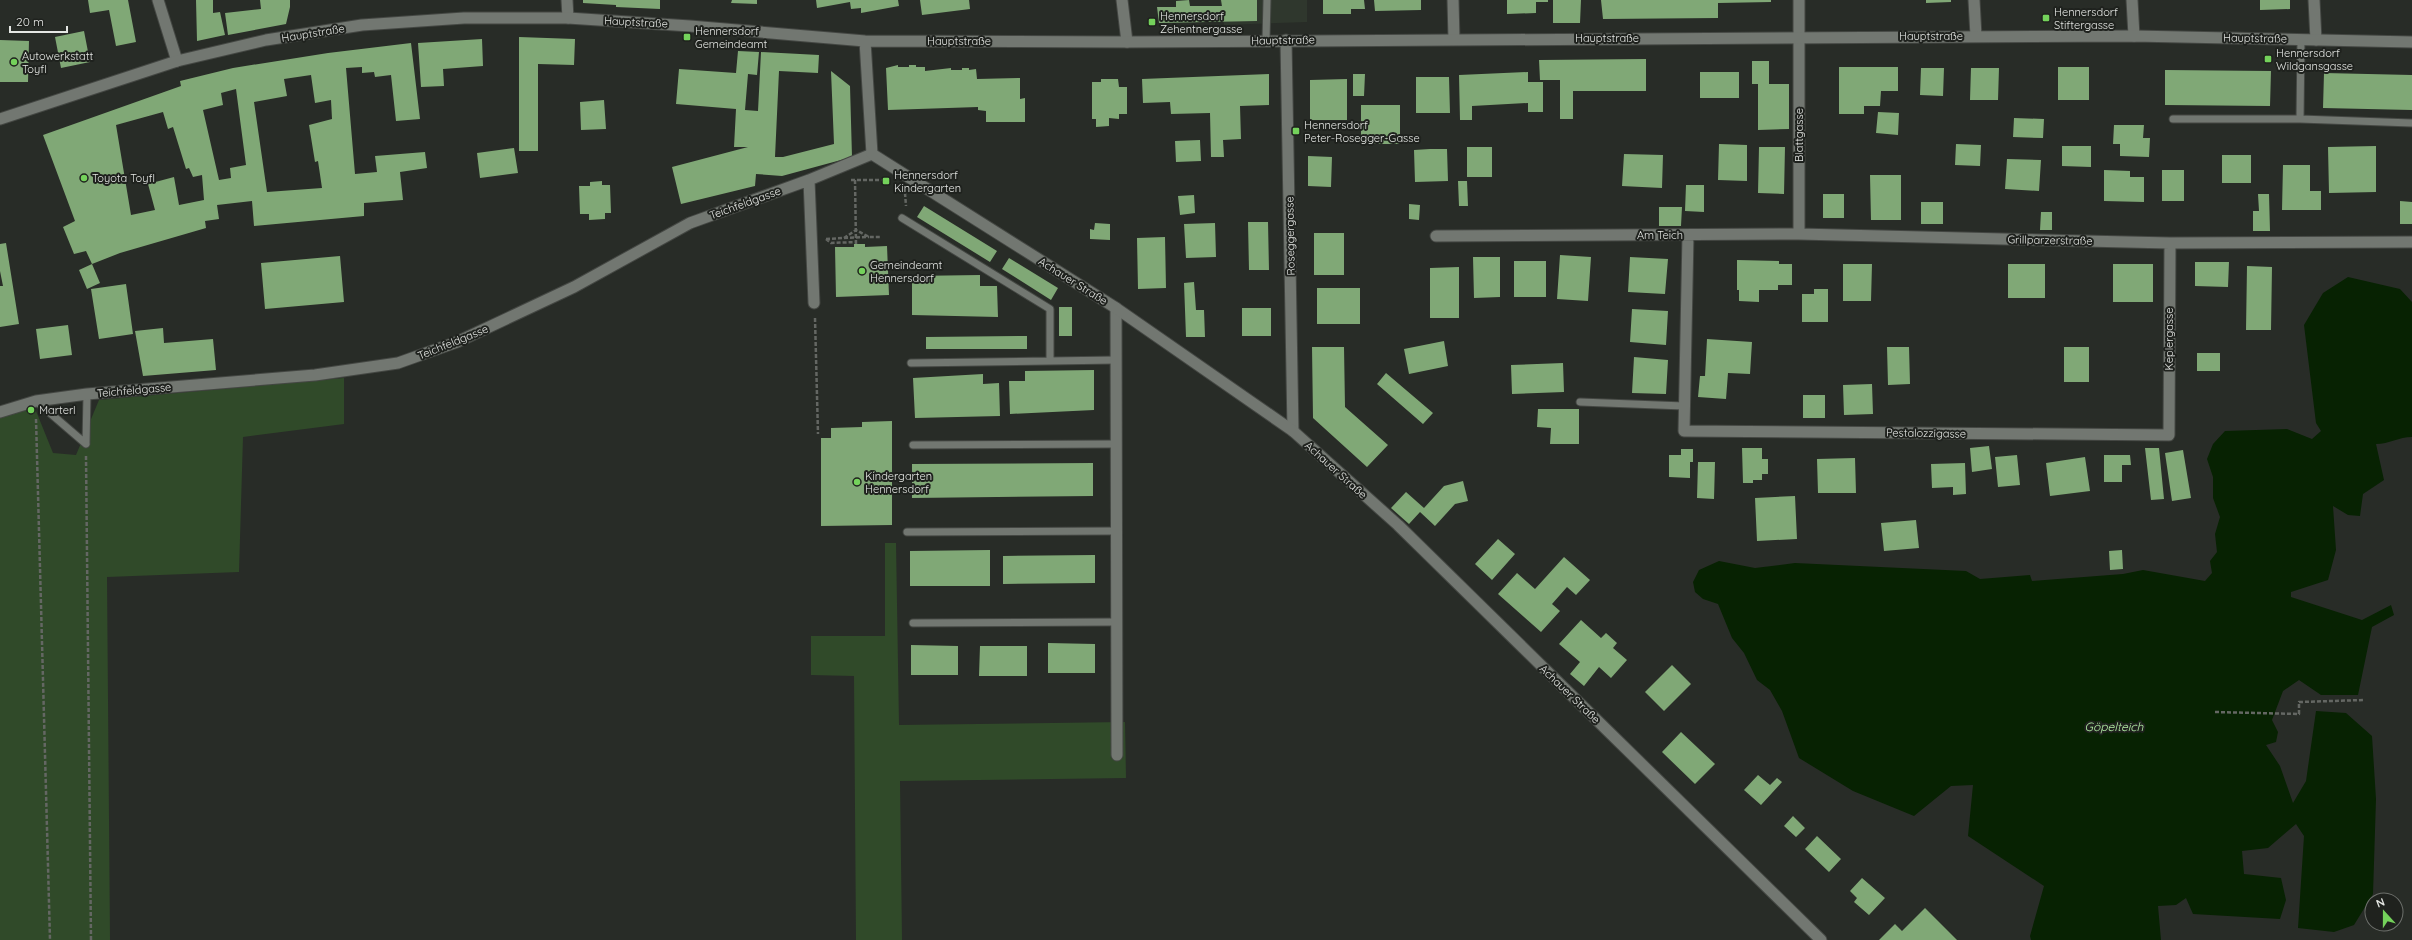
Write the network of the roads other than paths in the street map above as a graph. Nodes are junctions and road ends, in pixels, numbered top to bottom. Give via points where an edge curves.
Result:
1 (158, 0) edge
2 (567, 0) edge
3 (1122, 0) edge
4 (1267, 0) edge
5 (1453, 0) edge
6 (1799, 0) edge
7 (1974, 0) edge
8 (2132, 0) edge
9 (2314, 0) edge
10 (568, 18) junction
11 (1976, 36) junction
12 (2134, 36) junction
13 (1800, 37) junction
14 (1454, 39) junction
15 (2302, 39) junction
16 (1266, 40) junction
17 (1286, 40) junction
18 (2316, 40) junction
19 (865, 41) junction
20 (1127, 42) junction
21 (2412, 42) edge
22 (177, 61) junction
23 (0, 119) edge
24 (2172, 119) dead end
25 (2300, 119) junction
26 (2412, 123) edge
27 (872, 154) junction
28 (809, 180) junction
29 (902, 218) dead end
30 (1799, 234) junction
31 (1688, 235) junction
32 (1436, 236) dead end
33 (2412, 242) edge
34 (2170, 243) junction
35 (814, 303) road end
36 (1116, 308) junction
37 (1116, 360) junction
38 (1050, 361) junction
39 (911, 363) dead end
40 (87, 394) junction
41 (36, 401) junction
42 (1580, 402) dead end
43 (1684, 406) junction
44 (0, 412) edge
45 (1293, 431) junction
46 (1684, 431) joint
47 (2169, 435) joint
48 (1116, 444) junction
49 (913, 445) dead end
50 (1116, 531) junction
51 (907, 532) dead end
52 (1116, 622) junction
53 (913, 624) dead end
54 (1117, 755) dead end
55 (1821, 940) edge

1 - 22 street
2 - 10 street
3 - 20 street
4 - 16 lane
5 - 14 street
6 - 13 street, Blattgasse
7 - 11 street
8 - 12 street
9 - 18 street
10 - 19 street, Hauptstraße
10 - 22 street, Hauptstraße via 464,18 362,24 266,40
11 - 12 street, Hauptstraße
11 - 13 street, Hauptstraße
12 - 15 street, Hauptstraße
13 - 14 street, Hauptstraße
13 - 30 street, Blattgasse
14 - 17 street, Hauptstraße
15 - 18 street, Hauptstraße
15 - 25 lane
16 - 17 street, Hauptstraße
16 - 20 street, Hauptstraße
17 - 45 street, Roseggergasse
18 - 21 street, Hauptstraße
19 - 20 street, Hauptstraße
19 - 27 street
22 - 23 street, Hauptstraße
24 - 25 lane
25 - 26 lane
27 - 28 street, Teichfeldgasse
27 - 36 street, Achauer Straße
28 - 35 street
28 - 40 street, Teichfeldgasse via 690,223 574,287 457,342 398,363 315,375
29 - 38 lane via 1050,308
30 - 31 street, Grillparzerstraße
30 - 34 street, Grillparzerstraße
31 - 32 street, Am Teich
31 - 43 street, Am Teich
33 - 34 street, Grillparzerstraße
34 - 47 street, Keplergasse
36 - 37 street
36 - 45 street, Achauer Straße
37 - 38 lane
37 - 48 street
38 - 39 lane
40 - 41 street, Teichfeldgasse
40 - 41 lane via 86,444
41 - 44 street, Teichfeldgasse
42 - 43 lane
43 - 46 street, Am Teich
45 - 55 street, Achauer Straße via 1398,525
46 - 47 street, Pestalozzigasse
48 - 49 lane
48 - 50 street
50 - 51 lane
50 - 52 street
52 - 53 lane
52 - 54 street

